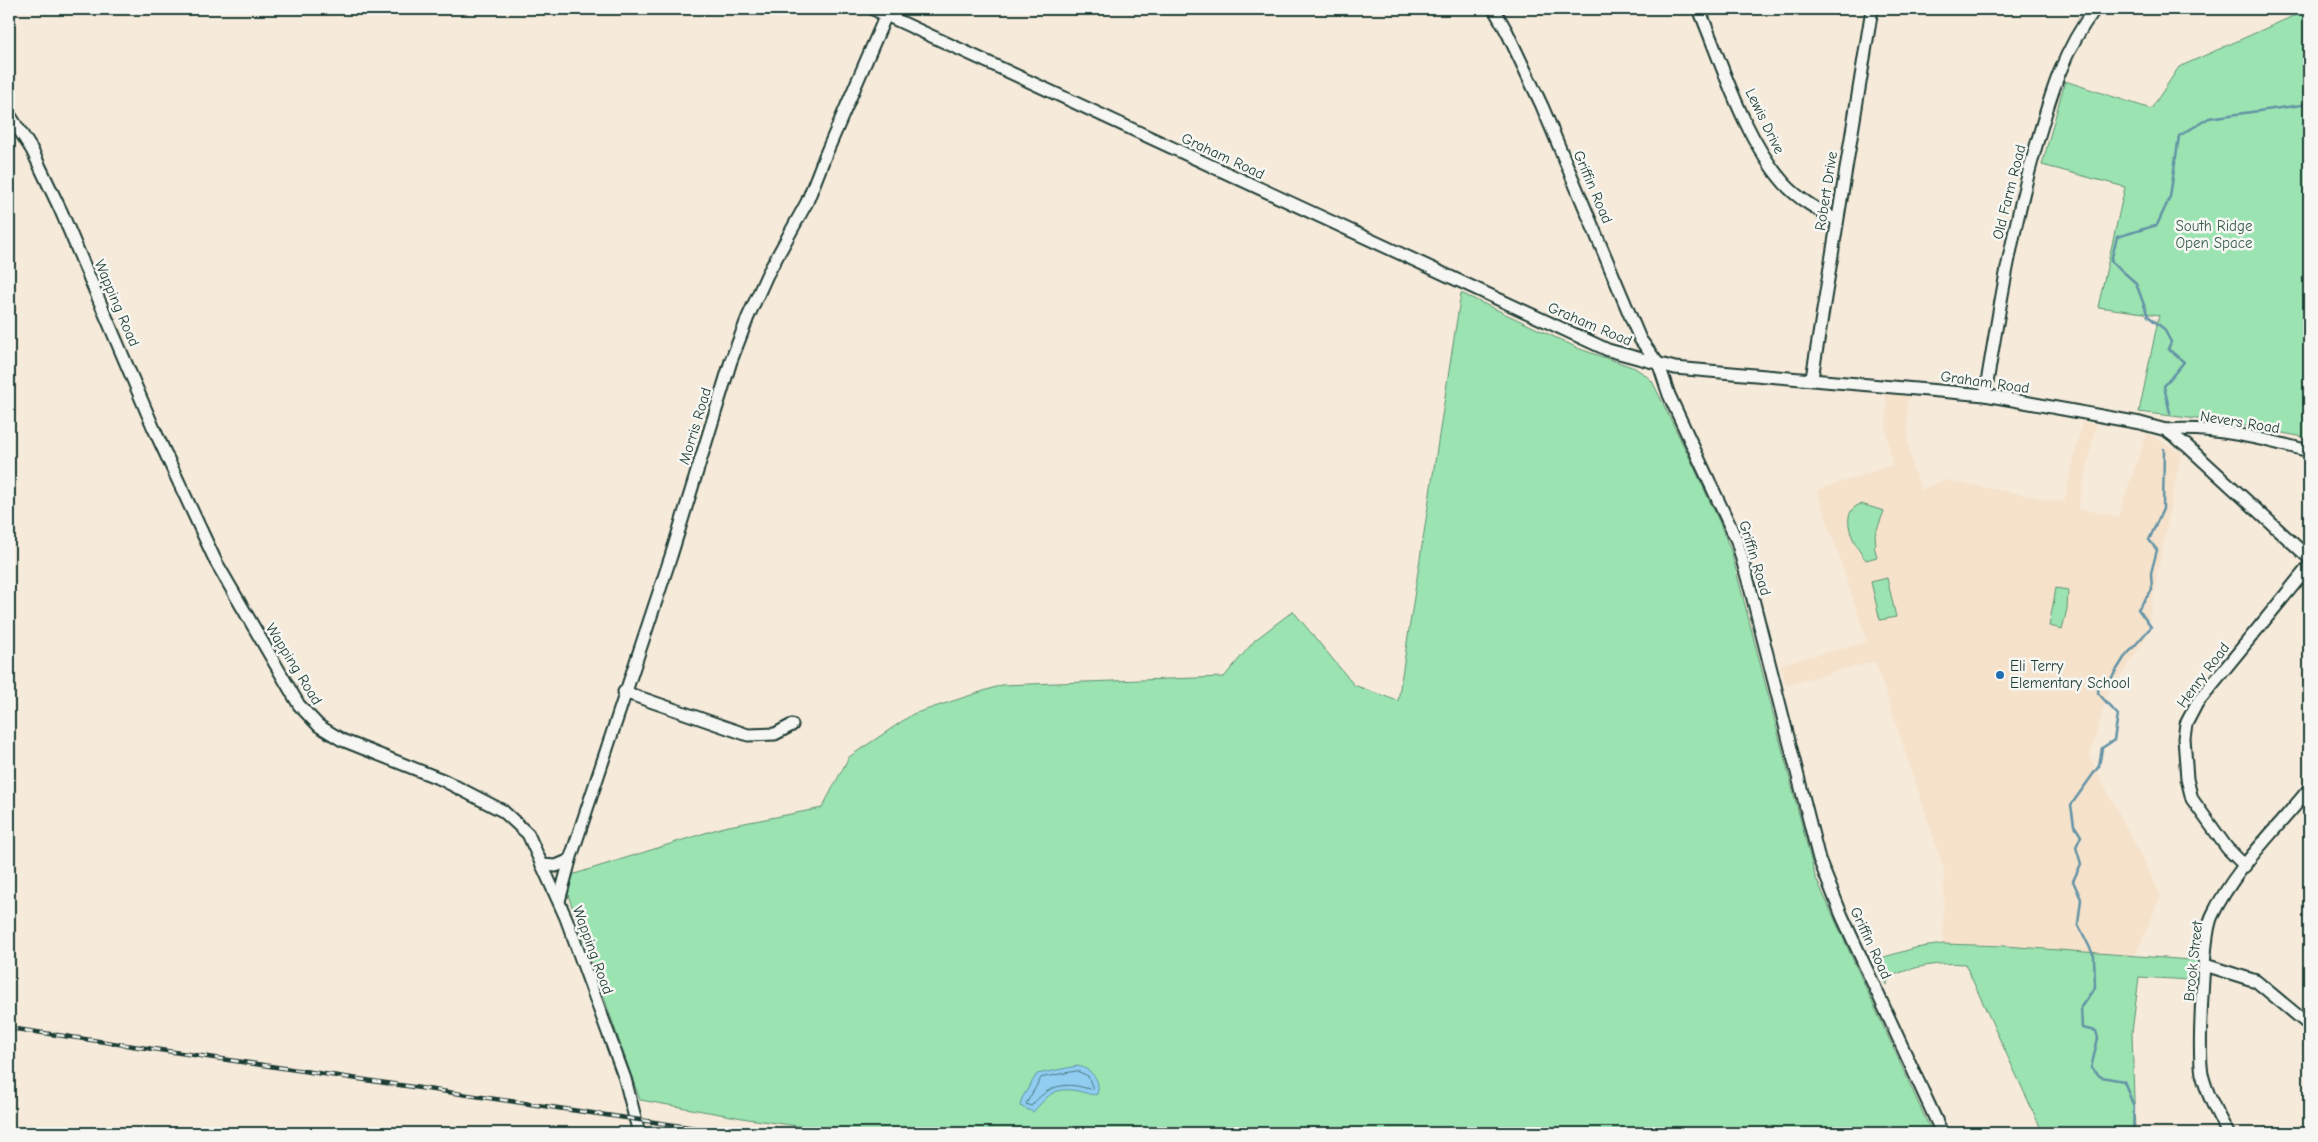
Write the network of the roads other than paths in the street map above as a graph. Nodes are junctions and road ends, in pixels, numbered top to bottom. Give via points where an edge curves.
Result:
1 (873, 9) edge
2 (1494, 9) edge
3 (1699, 9) edge
4 (1872, 9) edge
5 (2095, 9) edge
6 (886, 15) junction
7 (9, 114) edge
8 (1837, 220) junction
9 (1659, 365) junction
10 (1812, 378) junction
11 (1985, 395) junction
12 (2166, 430) junction
13 (2309, 451) edge
14 (2309, 558) edge
15 (2309, 566) edge
16 (624, 692) junction
17 (792, 725) dead end
18 (2309, 792) edge
19 (570, 860) junction
20 (542, 866) junction
21 (2245, 866) junction
22 (559, 901) junction
23 (2204, 965) junction
24 (2309, 1025) edge
25 (638, 1133) edge
26 (1942, 1133) edge
27 (2228, 1133) edge

1 - 6 street, Graham Road
2 - 9 street, Griffin Road via 1546,115 1640,339
3 - 8 street, Lewis Drive via 1763,157 1785,184 1814,208
4 - 8 street, Robert Drive
5 - 11 street, Old Farm Road via 2066,55 2049,100 2005,270
6 - 9 street, Graham Road via 1608,350
6 - 16 street, Morris Road via 807,202 748,317
7 - 20 street, Wapping Road via 32,150 61,211 154,429 216,562 299,705 319,726 342,740 443,780 503,811 528,834
8 - 10 street, Robert Drive
9 - 10 street, Graham Road
9 - 26 street, Griffin Road via 1669,395 1737,541 1826,882
10 - 11 street, Graham Road
11 - 12 street, Graham Road
12 - 13 street, Nevers Road via 2235,434
12 - 14 street, Graham Road
15 - 21 street, Henry Road via 2197,703 2186,724 2186,779 2192,799 2227,848
16 - 17 street via 748,735 775,734
16 - 19 street, Morris Road
18 - 21 street, Brook Street
19 - 20 street via 556,866
19 - 22 street, Morris Road
20 - 22 street, Wapping Road
21 - 23 street, Brook Street via 2211,917
22 - 25 street, Wapping Road via 625,1079
23 - 24 street via 2256,982
23 - 27 street, Brook Street via 2202,1074

